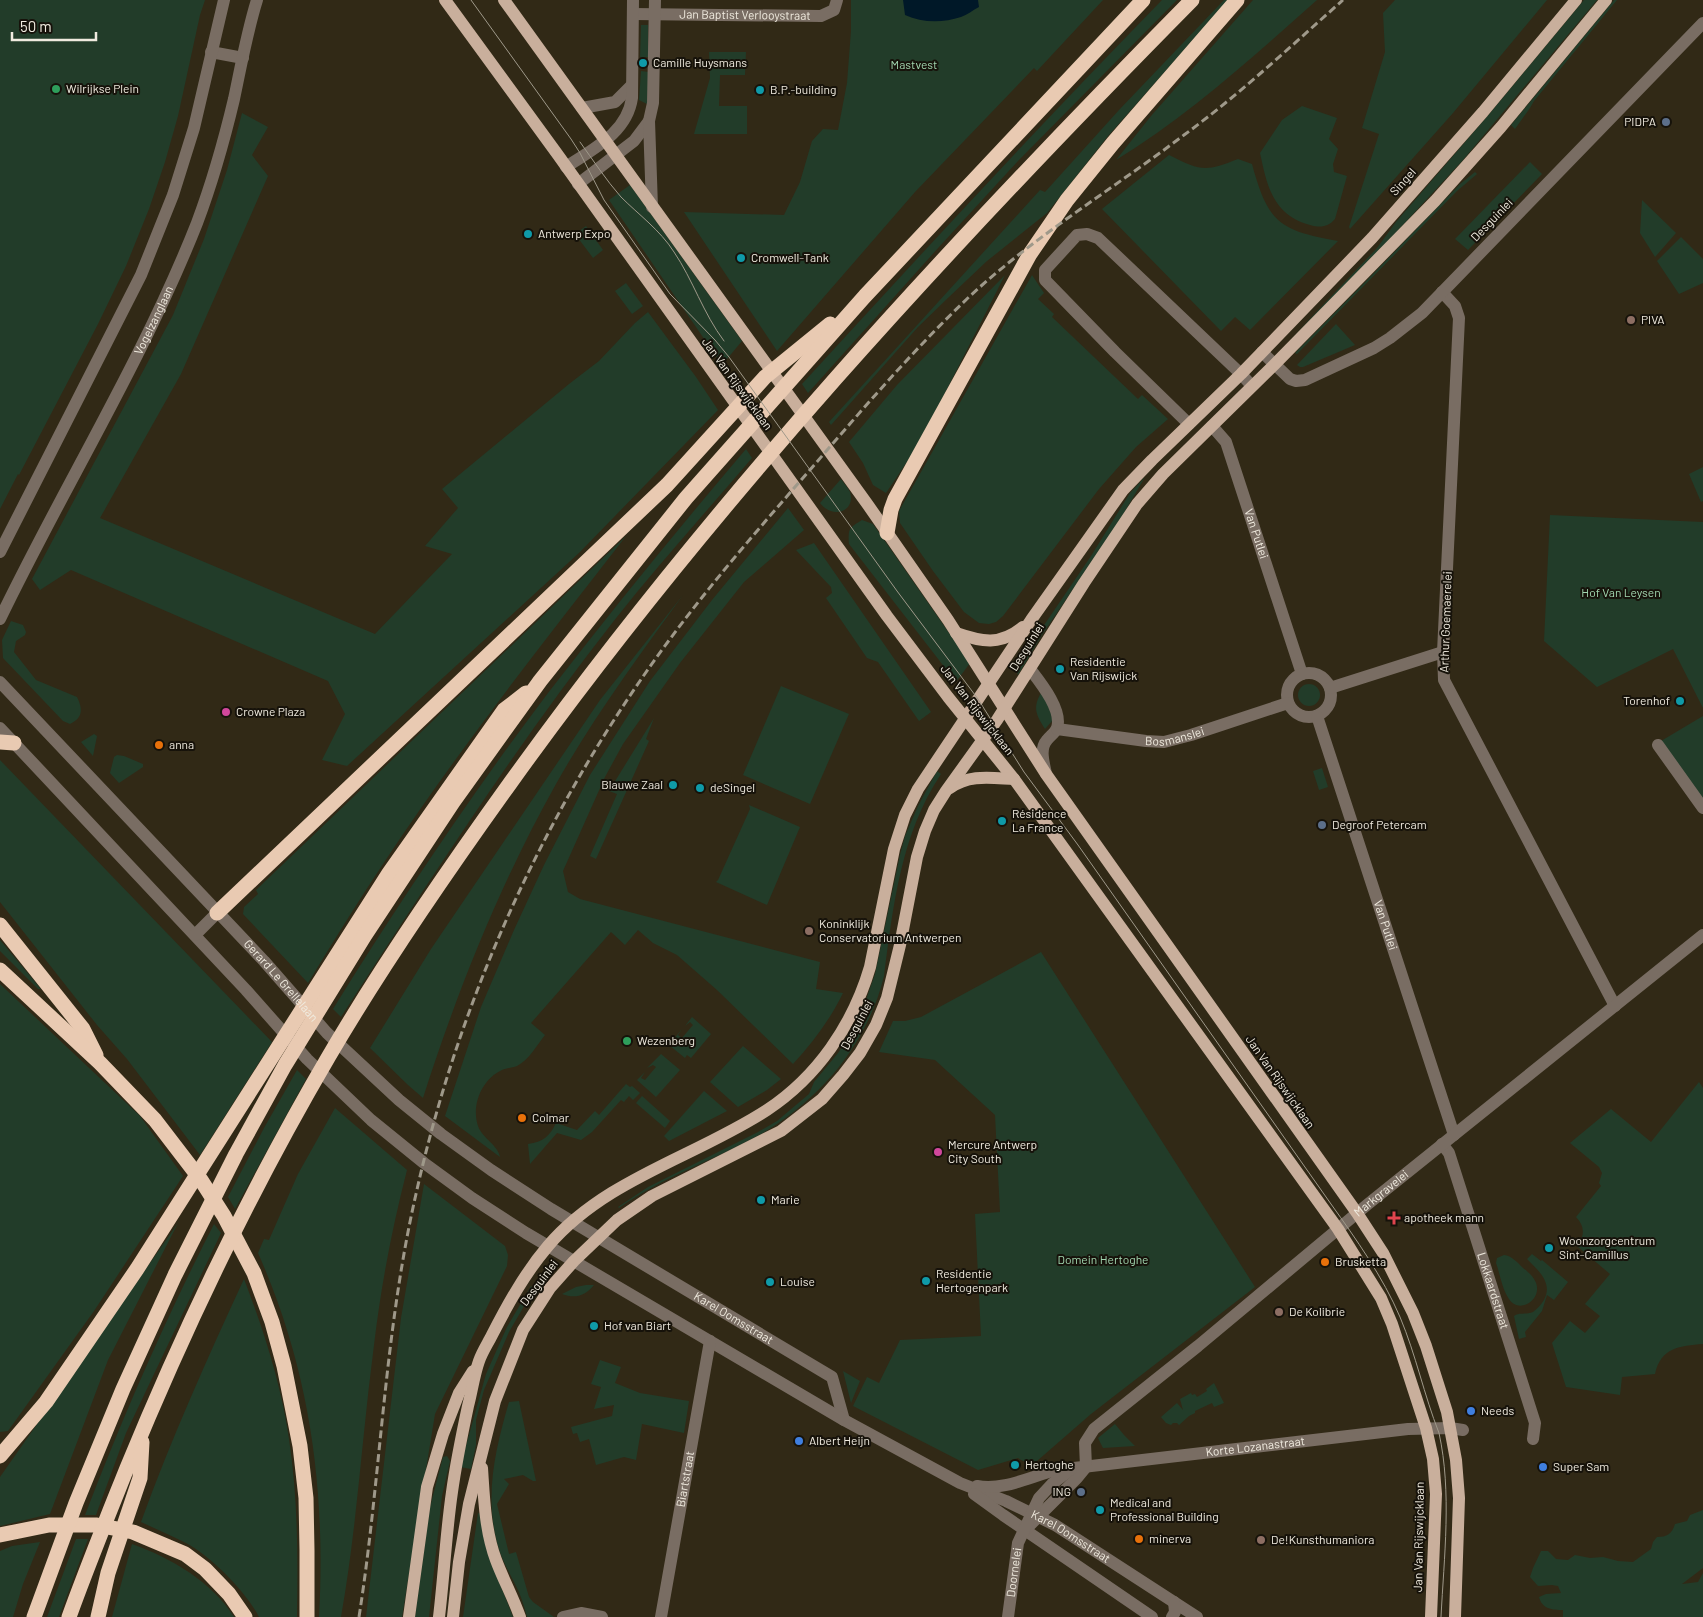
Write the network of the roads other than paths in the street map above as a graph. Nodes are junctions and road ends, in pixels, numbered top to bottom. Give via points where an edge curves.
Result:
1 (224, 0) edge
2 (257, 0) edge
3 (445, 0) edge
4 (504, 0) edge
5 (633, 0) edge
6 (655, 0) edge
7 (1143, 0) edge
8 (1192, 0) edge
9 (1237, 0) edge
10 (1576, 0) edge
11 (1606, 0) edge
12 (835, 5) edge
13 (633, 14) junction
14 (655, 15) junction
15 (1703, 23) edge
16 (211, 52) junction
17 (243, 58) junction
18 (632, 85) junction
19 (582, 108) junction
20 (649, 121) junction
21 (605, 141) junction
22 (616, 156) junction
23 (566, 167) junction
24 (578, 184) junction
25 (652, 207) junction
26 (1442, 292) junction
27 (864, 296) junction
28 (1262, 352) junction
29 (1274, 365) junction
30 (1241, 374) junction
31 (1252, 386) junction
32 (1189, 424) junction
33 (1212, 426) junction
34 (888, 533) junction
35 (0, 552) edge
36 (0, 619) edge
37 (1031, 620) junction
38 (956, 633) junction
39 (1442, 652) junction
40 (1030, 669) junction
41 (1302, 674) junction
42 (540, 681) junction
43 (0, 682) edge
44 (988, 683) junction
45 (1330, 688) junction
46 (1288, 702) junction
47 (1004, 708) junction
48 (1317, 716) junction
49 (965, 718) junction
50 (0, 728) edge
51 (1057, 729) junction
52 (982, 740) junction
53 (7, 743) edge
54 (1658, 745) dead end
55 (1046, 774) junction
56 (1014, 779) junction
57 (946, 791) junction
58 (1703, 808) edge
59 (217, 913) junction
60 (0, 925) edge
61 (195, 935) junction
62 (1703, 935) edge
63 (0, 970) edge
64 (1615, 1006) junction
65 (100, 1063) junction
66 (1454, 1135) junction
67 (1442, 1144) junction
68 (1358, 1213) junction
69 (572, 1222) junction
70 (1338, 1229) junction
71 (597, 1238) junction
72 (548, 1246) junction
73 (574, 1261) junction
74 (710, 1341) junction
75 (479, 1360) junction
76 (844, 1420) junction
77 (144, 1428) junction
78 (1426, 1428) junction
79 (1456, 1429) junction
80 (1533, 1439) dead end
81 (0, 1456) edge
82 (481, 1458) junction
83 (1086, 1467) junction
84 (1071, 1469) junction
85 (960, 1483) junction
86 (1034, 1515) junction
87 (1024, 1530) junction
88 (0, 1535) edge
89 (1174, 1602) junction
90 (34, 1617) edge
91 (69, 1617) edge
92 (98, 1617) edge
93 (245, 1617) edge
94 (307, 1617) edge
95 (410, 1617) edge
96 (439, 1617) edge
97 (453, 1617) edge
98 (520, 1617) edge
99 (563, 1617) edge
100 (602, 1617) edge
101 (661, 1617) edge
102 (1008, 1617) edge
103 (1152, 1617) edge
104 (1172, 1617) edge
105 (1197, 1617) edge
106 (1431, 1617) edge
107 (1455, 1617) edge

1 - 16 street
2 - 17 street, Vogelzanglaan
3 - 23 main road, Jan Van Rijswijcklaan
4 - 19 main road, Jan Van Rijswijcklaan
5 - 13 street
6 - 14 street
7 - 27 highway
8 - 77 highway via 1019,178 834,380 712,522 547,732 459,854 329,1056 221,1257
9 - 34 highway via 1119,135 1067,200 1030,254 898,493 891,510
10 - 28 main road, Singel via 1385,223
11 - 29 main road via 1435,201
12 - 14 street, Jan Baptist Verlooystraat via 821,16
13 - 14 street, Jan Baptist Verlooystraat
13 - 18 street
14 - 20 street via 653,103
15 - 26 street, Desguinlei
16 - 17 street
16 - 35 street via 194,128 173,195 141,275
17 - 36 street, Vogelzanglaan via 213,175 169,291
18 - 19 street via 615,102
18 - 21 street via 631,106 625,121
19 - 21 main road, Jan Van Rijswijcklaan
20 - 22 street via 634,141
20 - 25 street
21 - 22 main road, Jan Van Rijswijcklaan
21 - 23 street
22 - 24 street
22 - 25 main road, Jan Van Rijswijcklaan
23 - 24 main road, Jan Van Rijswijcklaan
24 - 49 main road, Jan Van Rijswijcklaan via 887,616
25 - 34 main road, Jan Van Rijswijcklaan
26 - 29 street, Desguinlei via 1390,338 1305,380 1290,379
26 - 39 street, Arthur Goemaerelei via 1455,306 1459,318
27 - 42 highway via 686,498
27 - 59 highway via 765,377 660,492
28 - 29 street, Desguinlei
28 - 30 main road, Singel
29 - 31 main road, Desguinlei
30 - 31 street
30 - 32 main road, Desguinlei
30 - 32 street via 1098,238 1082,233 1077,235 1045,270 1045,280
31 - 33 main road, Desguinlei
32 - 37 main road, Desguinlei via 1123,490
33 - 40 main road, Desguinlei via 1163,474 1138,504
33 - 41 street, Van Putlei via 1226,442
34 - 38 main road, Jan Van Rijswijcklaan
37 - 38 main road, Desguinlei via 1011,636 993,641
37 - 44 main road, Desguinlei
38 - 44 main road, Jan Van Rijswijcklaan
39 - 45 street
39 - 64 street, Arthur Goemaerelei via 1444,680
40 - 47 main road, Desguinlei
40 - 51 street via 1051,699
41 - 45 street via 1316,674
41 - 46 street via 1291,682 1286,696
42 - 81 highway via 504,710 389,873 137,1269 46,1402
42 - 90 highway via 453,802 365,935 236,1154 175,1275 123,1389
43 - 59 street, Gerard Le Grellelaan
44 - 47 main road, Jan Van Rijswijcklaan
44 - 49 main road, Desguinlei
45 - 48 street via 1330,701 1323,713
46 - 48 street via 1296,714 1310,718
46 - 51 street, Bosmanslei via 1164,742
47 - 52 main road, Desguinlei
47 - 55 main road, Jan Van Rijswijcklaan
48 - 66 street, Van Putlei
49 - 52 main road, Jan Van Rijswijcklaan
49 - 69 main road, Desguinlei via 918,789 905,815 894,848 864,986 845,1027 814,1069 768,1109 624,1185
50 - 53 street
51 - 55 street, Jan Van Rijswijcklaan via 1044,743
52 - 56 main road, Jan Van Rijswijcklaan
52 - 57 main road, Desguinlei
53 - 61 street
54 - 58 street
55 - 68 main road, Jan Van Rijswijcklaan
56 - 57 main road via 973,778 958,782
56 - 70 main road, Jan Van Rijswijcklaan
57 - 71 main road, Desguinlei via 924,831 887,998 860,1053 843,1075 822,1099 786,1127 652,1196
59 - 61 street
59 - 69 street, Gerard Le Grellelaan via 327,1033 387,1090 491,1170
60 - 65 highway via 83,1029
61 - 72 street via 307,1059 371,1120 472,1198
62 - 64 street, Markgravelei
63 - 65 highway
64 - 66 street, Markgravelei
65 - 94 highway via 155,1120 201,1180 254,1272 287,1376 300,1446 306,1507
66 - 67 street, Markgravelei
67 - 68 street, Markgravelei
67 - 80 street, Lokkaardstraat via 1449,1154 1524,1386 1535,1423
68 - 70 street, Markgravelei
68 - 79 main road, Jan Van Rijswijcklaan via 1395,1274 1420,1330
69 - 71 street, Gerard Le Grellelaan
69 - 72 main road, Desguinlei
70 - 78 main road, Jan Van Rijswijcklaan via 1381,1298
70 - 83 street, Markgravelei via 1094,1428 1085,1443
71 - 73 main road, Desguinlei
71 - 76 street, Karel Oomsstraat via 832,1377
72 - 73 street
72 - 75 main road, Desguinlei via 507,1307
73 - 74 street, Karel Oomsstraat
73 - 82 main road, Desguinlei via 550,1288 523,1330 495,1401
74 - 76 street, Karel Oomsstraat
74 - 101 street, Biartstraat
75 - 95 main road via 459,1394 427,1487
75 - 96 main road, Desguinlei via 451,1493
76 - 85 street, Karel Oomsstraat
77 - 91 highway
77 - 92 highway via 140,1478 108,1573
78 - 79 street
78 - 83 street, Korte Lozanastraat
78 - 106 main road, Jan Van Rijswijcklaan via 1436,1494
79 - 107 main road, Jan Van Rijswijcklaan via 1459,1498
82 - 97 main road, Desguinlei via 469,1504
82 - 98 main road via 485,1512 495,1559
83 - 84 street
83 - 86 street
84 - 85 street, Karel Oomsstraat via 1051,1471 993,1487
84 - 86 street via 1042,1494 1036,1502
85 - 86 street, Karel Oomsstraat
85 - 87 street, Karel Oomsstraat
86 - 87 street
86 - 89 street, Karel Oomsstraat
87 - 102 street, Doornelei via 1018,1543
87 - 103 street, Karel Oomsstraat
88 - 93 highway via 49,1525 97,1525 133,1532 185,1554 229,1594
89 - 104 street
89 - 105 street, Karel Oomsstraat
99 - 100 street via 581,1613

